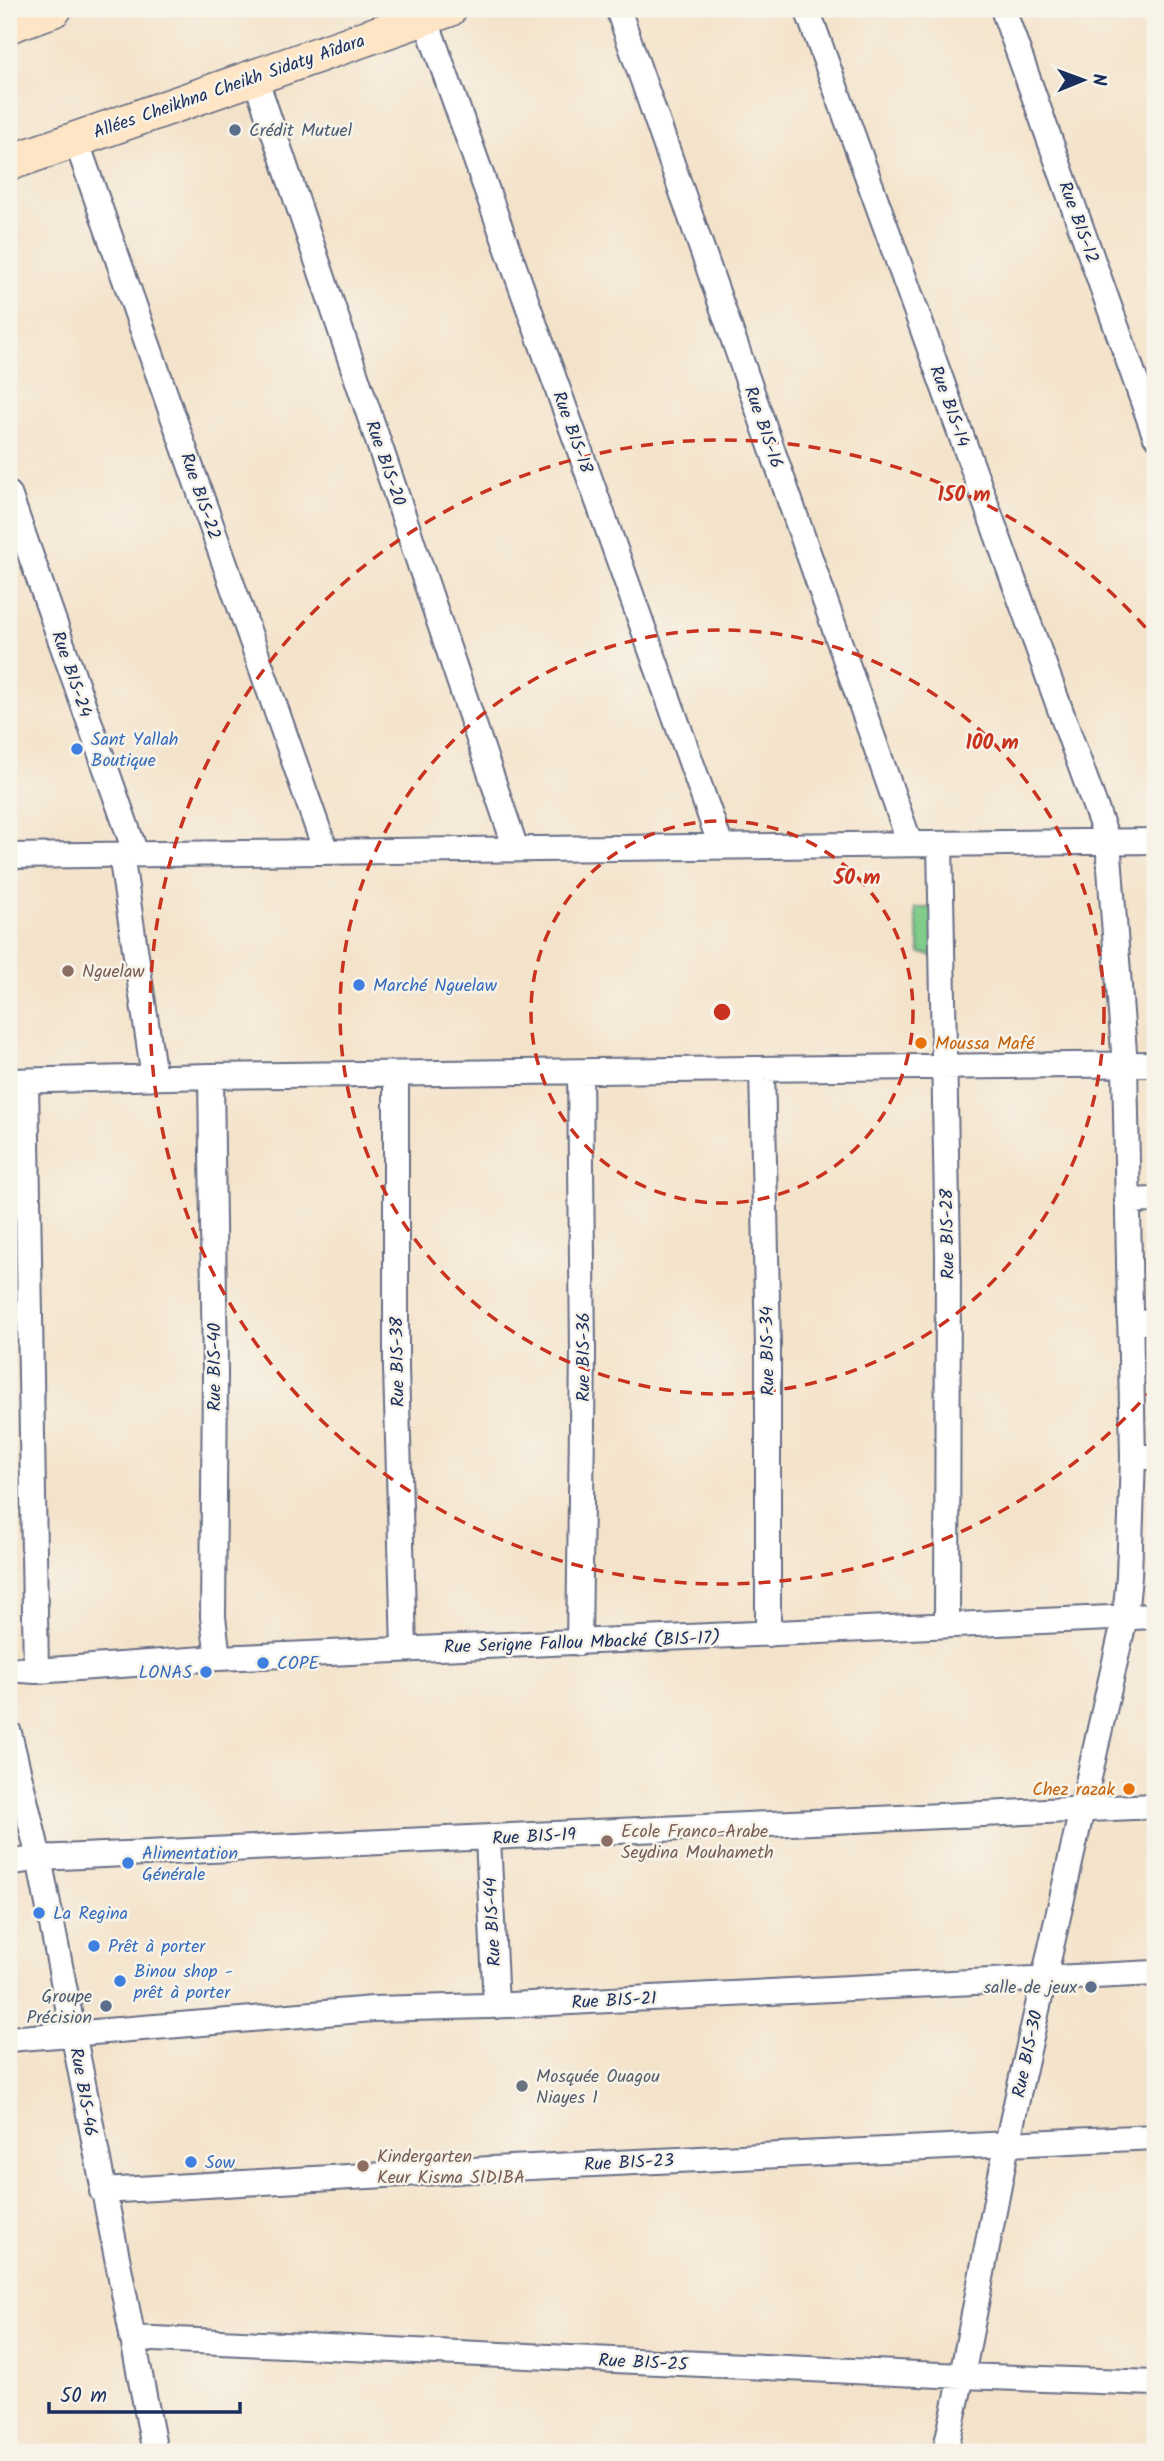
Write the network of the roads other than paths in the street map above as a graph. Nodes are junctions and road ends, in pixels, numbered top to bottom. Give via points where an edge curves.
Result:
1 (618, 9) edge
2 (807, 9) edge
3 (1003, 9) edge
4 (432, 12) edge
5 (255, 77) junction
6 (76, 140) junction
7 (9, 163) edge
8 (1155, 435) edge
9 (9, 494) edge
10 (1155, 841) edge
11 (1108, 842) junction
12 (911, 844) junction
13 (940, 844) junction
14 (721, 846) junction
15 (516, 849) junction
16 (326, 852) junction
17 (128, 854) junction
18 (9, 856) edge
19 (1155, 1064) edge
20 (1125, 1065) junction
21 (943, 1067) junction
22 (761, 1069) junction
23 (580, 1072) junction
24 (396, 1074) junction
25 (211, 1076) junction
26 (154, 1077) junction
27 (17, 1081) edge
28 (1155, 1200) edge
29 (1127, 1201) junction
30 (1130, 1322) junction
31 (1155, 1322) edge
32 (1144, 1457) edge
33 (1155, 1616) edge
34 (1125, 1617) junction
35 (947, 1624) junction
36 (768, 1634) junction
37 (579, 1643) junction
38 (404, 1649) junction
39 (218, 1658) junction
40 (9, 1669) edge
41 (36, 1671) junction
42 (9, 1733) edge
43 (1155, 1806) edge
44 (1081, 1809) junction
45 (488, 1838) junction
46 (39, 1858) junction
47 (9, 1863) edge
48 (1155, 1973) edge
49 (1044, 1979) junction
50 (496, 2006) junction
51 (73, 2032) junction
52 (9, 2039) edge
53 (1155, 2137) edge
54 (1007, 2144) junction
55 (102, 2191) junction
56 (132, 2338) junction
57 (962, 2376) junction
58 (1155, 2383) edge
59 (155, 2452) edge
60 (945, 2452) edge

1 - 12 street, Rue BIS-16
2 - 11 street, Rue BIS-14
3 - 8 street, Rue BIS-12
4 - 5 main road, Allées Cheikhna Cheikh Sidaty Aîdara
4 - 14 street, Rue BIS-18
5 - 6 main road, Allées Cheikhna Cheikh Sidaty Aîdara
5 - 15 street, Rue BIS-20
6 - 7 main road, Allées Cheikhna Cheikh Sidaty Aîdara
6 - 16 street, Rue BIS-22
9 - 17 street, Rue BIS-24
10 - 11 street
11 - 13 street
11 - 20 street, Rue BIS-14
12 - 13 street
12 - 14 street
13 - 21 street, Rue BIS-28
14 - 15 street
15 - 16 street
16 - 17 street
17 - 18 street
17 - 26 street, Rue BIS-24
19 - 20 street
20 - 21 street
20 - 29 street, Rue BIS-14
21 - 22 street
21 - 35 street, Rue BIS-28 via 948,1256
22 - 23 street
22 - 36 street, Rue BIS-34 via 768,1346
23 - 24 street
23 - 37 street, Rue BIS-36
24 - 25 street
24 - 38 street, Rue BIS-38 via 396,1368
25 - 26 street
25 - 39 street, Rue BIS-40 via 213,1617
26 - 27 street
27 - 41 street
28 - 29 street
29 - 30 street, Rue BIS-30
30 - 31 street
30 - 32 street, Rue BIS-30
32 - 34 street, Rue BIS-30
33 - 34 street, Rue Serigne Fallou Mbacké (BIS-17)
34 - 35 street, Rue Serigne Fallou Mbacké (BIS-17)
34 - 44 street, Rue BIS-30
35 - 36 street, Rue Serigne Fallou Mbacké (BIS-17)
36 - 37 street, Rue Serigne Fallou Mbacké (BIS-17)
37 - 38 street, Rue Serigne Fallou Mbacké (BIS-17)
38 - 39 street, Rue Serigne Fallou Mbacké (BIS-17)
39 - 41 street, Rue Serigne Fallou Mbacké (BIS-17)
40 - 41 street, Rue Serigne Fallou Mbacké (BIS-17)
42 - 46 street, Rue BIS-46
43 - 44 street, Rue BIS-19
44 - 45 street, Rue BIS-19
44 - 49 street, Rue BIS-30
45 - 46 street, Rue BIS-19
45 - 50 street, Rue BIS-44
46 - 47 street, Rue BIS-19
46 - 51 street, Rue BIS-46
48 - 49 street, Rue BIS-21
49 - 50 street, Rue BIS-21
49 - 54 street, Rue BIS-30
50 - 51 street, Rue BIS-21 via 373,2009
51 - 52 street, Rue BIS-21
51 - 55 street, Rue BIS-46
53 - 54 street, Rue BIS-23
54 - 55 street, Rue BIS-23
54 - 57 street, Rue BIS-30
55 - 56 street, Rue BIS-46
56 - 57 street, Rue BIS-25
56 - 59 street, Rue BIS-46
57 - 58 street, Rue BIS-25
57 - 60 street, Rue BIS-30

